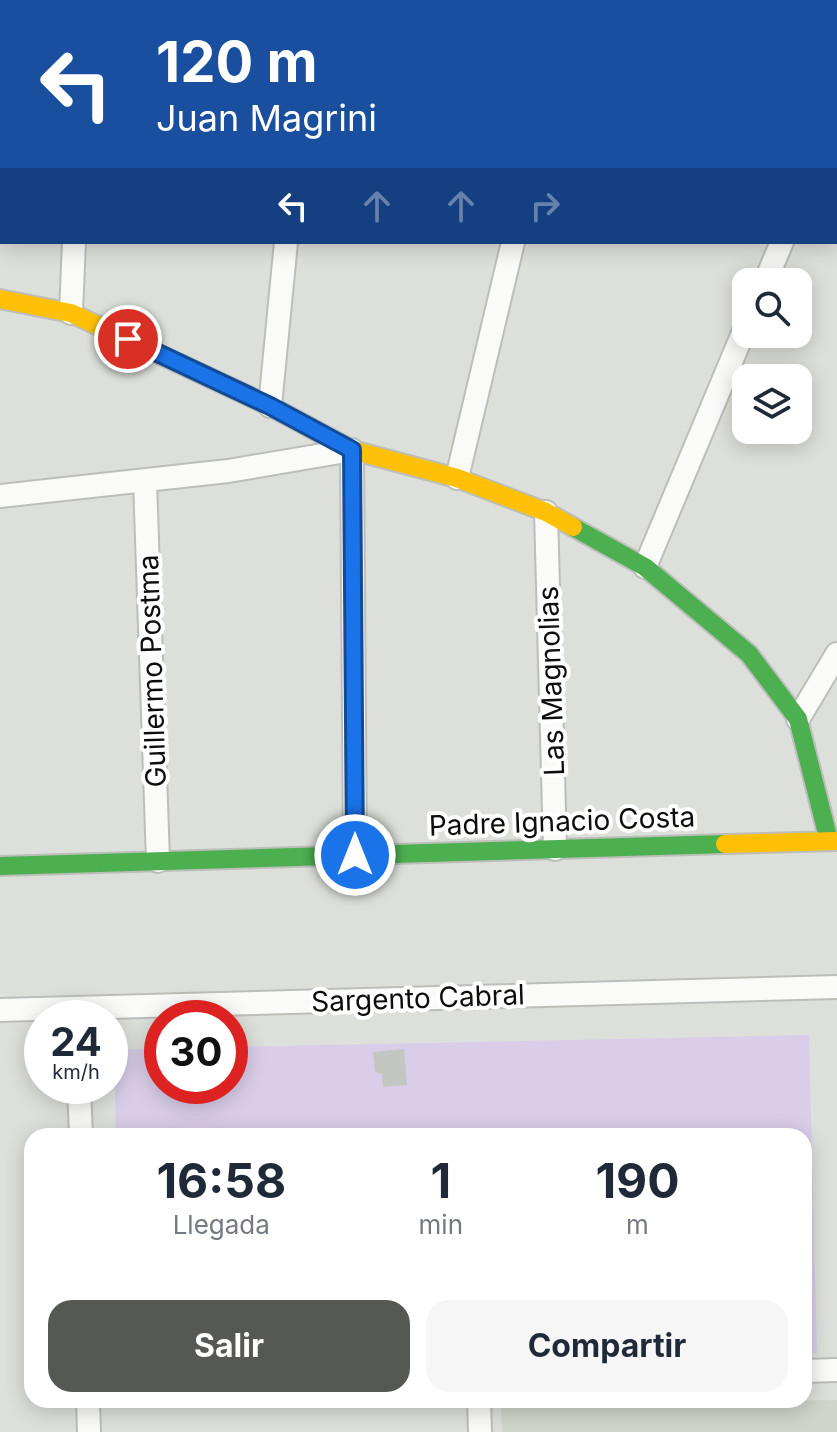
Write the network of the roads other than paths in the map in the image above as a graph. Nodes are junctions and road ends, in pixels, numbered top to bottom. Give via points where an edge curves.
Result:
1 (74, 244) edge
2 (286, 244) edge
3 (513, 244) edge
4 (781, 244) edge
5 (771, 268) edge
6 (0, 299) edge
7 (71, 313) junction
8 (737, 348) edge
9 (270, 406) junction
10 (352, 450) junction
11 (457, 478) junction
12 (145, 481) junction
13 (0, 496) edge
14 (546, 512) junction
15 (645, 567) junction
16 (837, 654) edge
17 (798, 719) junction
18 (833, 841) edge
19 (555, 849) junction
20 (355, 855) junction
21 (158, 861) junction
22 (0, 866) edge
23 (837, 987) edge
24 (0, 1010) edge
25 (24, 1011) edge
26 (128, 1011) edge
27 (80, 1104) edge
28 (81, 1128) edge
29 (837, 1370) edge
30 (812, 1371) edge
31 (88, 1408) edge
32 (479, 1408) edge
33 (89, 1432) edge
34 (480, 1432) edge

1 - 7 street
2 - 9 street
3 - 11 street
4 - 5 street
6 - 7 street
7 - 9 street
8 - 15 street
9 - 10 street
10 - 11 street
10 - 12 street
10 - 20 street
11 - 14 street
12 - 13 street
12 - 21 street, Guillermo Postma
14 - 15 street
14 - 19 street, Las Magnolias
15 - 17 street via 749,654
16 - 17 street
17 - 18 street
18 - 19 street, Padre Ignacio Costa
19 - 20 street, Padre Ignacio Costa
20 - 21 street, Padre Ignacio Costa
21 - 22 street, Padre Ignacio Costa
23 - 26 street, Sargento Cabral
24 - 25 street, Sargento Cabral
27 - 28 street
29 - 30 street
31 - 33 street
32 - 34 street

